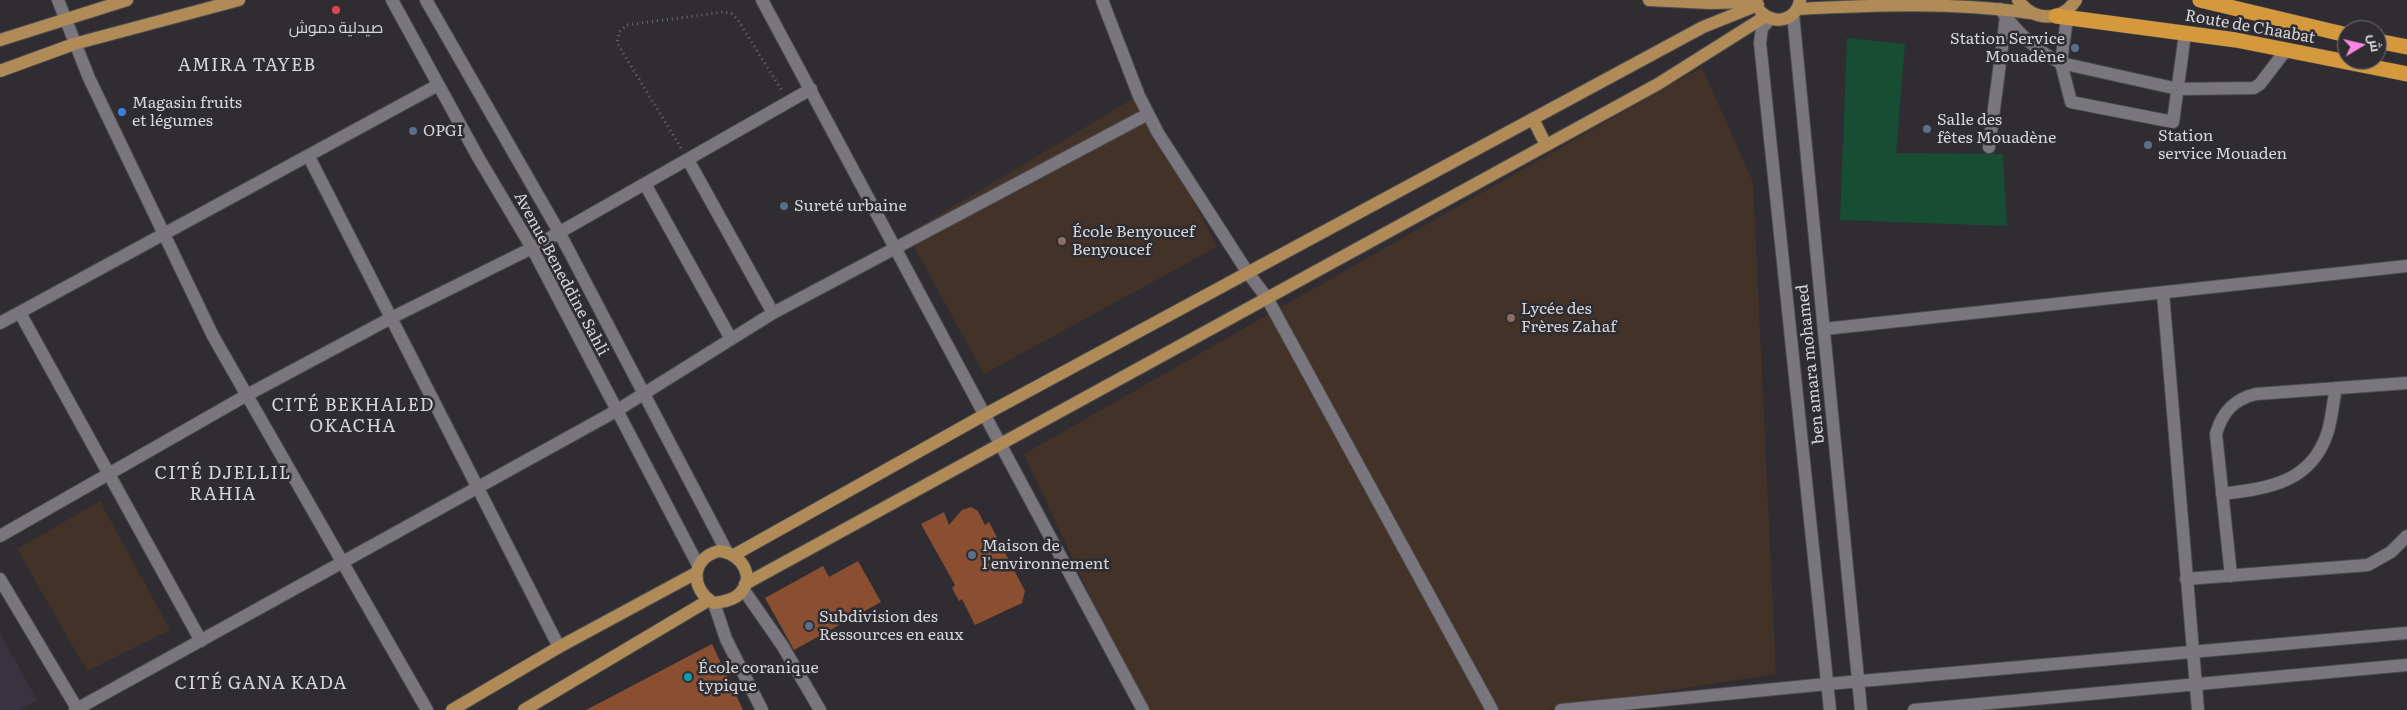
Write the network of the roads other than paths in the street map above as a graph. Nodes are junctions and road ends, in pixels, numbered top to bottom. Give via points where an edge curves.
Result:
1 (58, 0) edge
2 (127, 0) edge
3 (239, 0) edge
4 (392, 0) edge
5 (426, 0) edge
6 (762, 0) edge
7 (1102, 0) edge
8 (1649, 0) edge
9 (2018, 0) edge
10 (2076, 0) edge
11 (2200, 0) edge
12 (1757, 2) edge
13 (1797, 8) edge
14 (2003, 13) junction
15 (2030, 13) junction
16 (1768, 17) junction
17 (2062, 17) junction
18 (66, 19) junction
19 (2337, 33) edge
20 (2186, 34) junction
21 (0, 40) edge
22 (74, 44) junction
23 (2387, 44) edge
24 (2407, 47) edge
25 (2286, 50) junction
26 (2061, 63) junction
27 (0, 71) edge
28 (2407, 74) edge
29 (438, 85) junction
30 (811, 89) junction
31 (2178, 89) junction
32 (1148, 114) junction
33 (1533, 119) junction
34 (1546, 145) junction
35 (1989, 146) dead end
36 (309, 157) junction
37 (688, 160) junction
38 (645, 184) junction
39 (559, 232) junction
40 (164, 235) junction
41 (532, 248) junction
42 (897, 250) junction
43 (2407, 266) edge
44 (1248, 273) junction
45 (2163, 293) junction
46 (1267, 298) junction
47 (20, 313) junction
48 (774, 313) junction
49 (391, 318) junction
50 (0, 324) edge
51 (1824, 330) junction
52 (731, 339) junction
53 (2407, 383) edge
54 (2336, 388) junction
55 (644, 392) junction
56 (247, 395) junction
57 (616, 411) junction
58 (984, 415) junction
59 (1000, 446) junction
60 (109, 474) junction
61 (477, 488) junction
62 (2222, 494) junction
63 (0, 536) edge
64 (2407, 536) edge
65 (731, 554) junction
66 (343, 562) junction
67 (697, 569) junction
68 (2231, 576) junction
69 (0, 579) edge
70 (2186, 580) junction
71 (744, 587) junction
72 (712, 602) junction
73 (2407, 633) edge
74 (201, 641) junction
75 (559, 647) junction
76 (2192, 652) junction
77 (2407, 665) edge
78 (1859, 682) junction
79 (1827, 684) junction
80 (2195, 684) junction
81 (77, 710) edge
82 (427, 710) edge
83 (452, 710) edge
84 (524, 710) edge
85 (762, 710) edge
86 (820, 710) edge
87 (1143, 710) edge
88 (1492, 710) edge
89 (1561, 710) edge
90 (1830, 710) edge
91 (1861, 710) edge
92 (1914, 710) edge
93 (2198, 710) edge

1 - 18 street
2 - 18 main road
3 - 22 main road
4 - 29 street, Avenue Beneddine Sahli
5 - 39 street, Avenue Beneddine Sahli
6 - 30 street
7 - 32 street
8 - 12 main road
9 - 15 main road
10 - 17 main road
11 - 19 highway, Route de Chaabat
12 - 16 main road
12 - 33 main road via 1703,27
13 - 14 main road via 1909,4
13 - 16 main road via 1783,20
13 - 51 street, ben amara mohamed
14 - 15 main road
14 - 26 street via 2046,56
14 - 35 street
15 - 17 main road
16 - 34 main road via 1658,84
16 - 79 street, ben amara mohamed via 1760,43
17 - 20 highway, Route de Chaabat
17 - 26 street
18 - 21 main road
18 - 22 street
20 - 25 highway, Route de Chaabat
20 - 31 street
22 - 27 main road
22 - 40 street
23 - 24 highway
25 - 28 highway, Route de Chaabat
25 - 31 street via 2254,88
26 - 31 street
26 - 31 street via 2071,102 2173,122
29 - 36 street
29 - 41 street, Avenue Beneddine Sahli
30 - 37 street
30 - 42 street
32 - 42 street
32 - 44 street
33 - 34 main road
33 - 44 main road
34 - 46 main road
36 - 40 street
36 - 49 street
37 - 38 street
37 - 48 street
38 - 39 street
38 - 52 street
39 - 41 street
39 - 55 street, Avenue Beneddine Sahli
40 - 47 street
40 - 56 street via 213,336
41 - 49 street
41 - 57 street, Avenue Beneddine Sahli
42 - 48 street
42 - 58 street
43 - 45 street
44 - 46 street
44 - 58 main road
45 - 51 street
45 - 70 street
46 - 59 main road
46 - 88 street
47 - 50 street
47 - 60 street
48 - 52 street
49 - 56 street
49 - 61 street
51 - 78 street, ben amara mohamed
52 - 55 street
53 - 54 street
54 - 62 street via 2328,430 2310,464 2279,484
54 - 62 street via 2256,394 2246,396 2230,407 2216,434
55 - 57 street
55 - 65 street, Avenue Beneddine Sahli
56 - 60 street
56 - 66 street
57 - 61 street
57 - 67 street, Avenue Beneddine Sahli
58 - 59 street
58 - 65 main road
59 - 71 main road
59 - 87 street
60 - 63 street
60 - 74 street
61 - 66 street
61 - 75 street
62 - 68 street
64 - 68 street via 2391,552 2368,565
65 - 67 main road via 710,554
65 - 71 main road via 744,568
66 - 74 street
66 - 82 street
67 - 72 main road via 700,590
67 - 75 main road
68 - 70 street
69 - 81 street
70 - 76 street
71 - 72 main road via 730,600
71 - 86 street
72 - 84 main road
72 - 85 street via 726,639
73 - 76 street
74 - 81 street
75 - 83 main road
76 - 78 street
76 - 80 street
77 - 80 street
78 - 79 street
78 - 91 street, ben amara mohamed
79 - 89 street
79 - 90 street, ben amara mohamed
80 - 92 street
80 - 93 street

